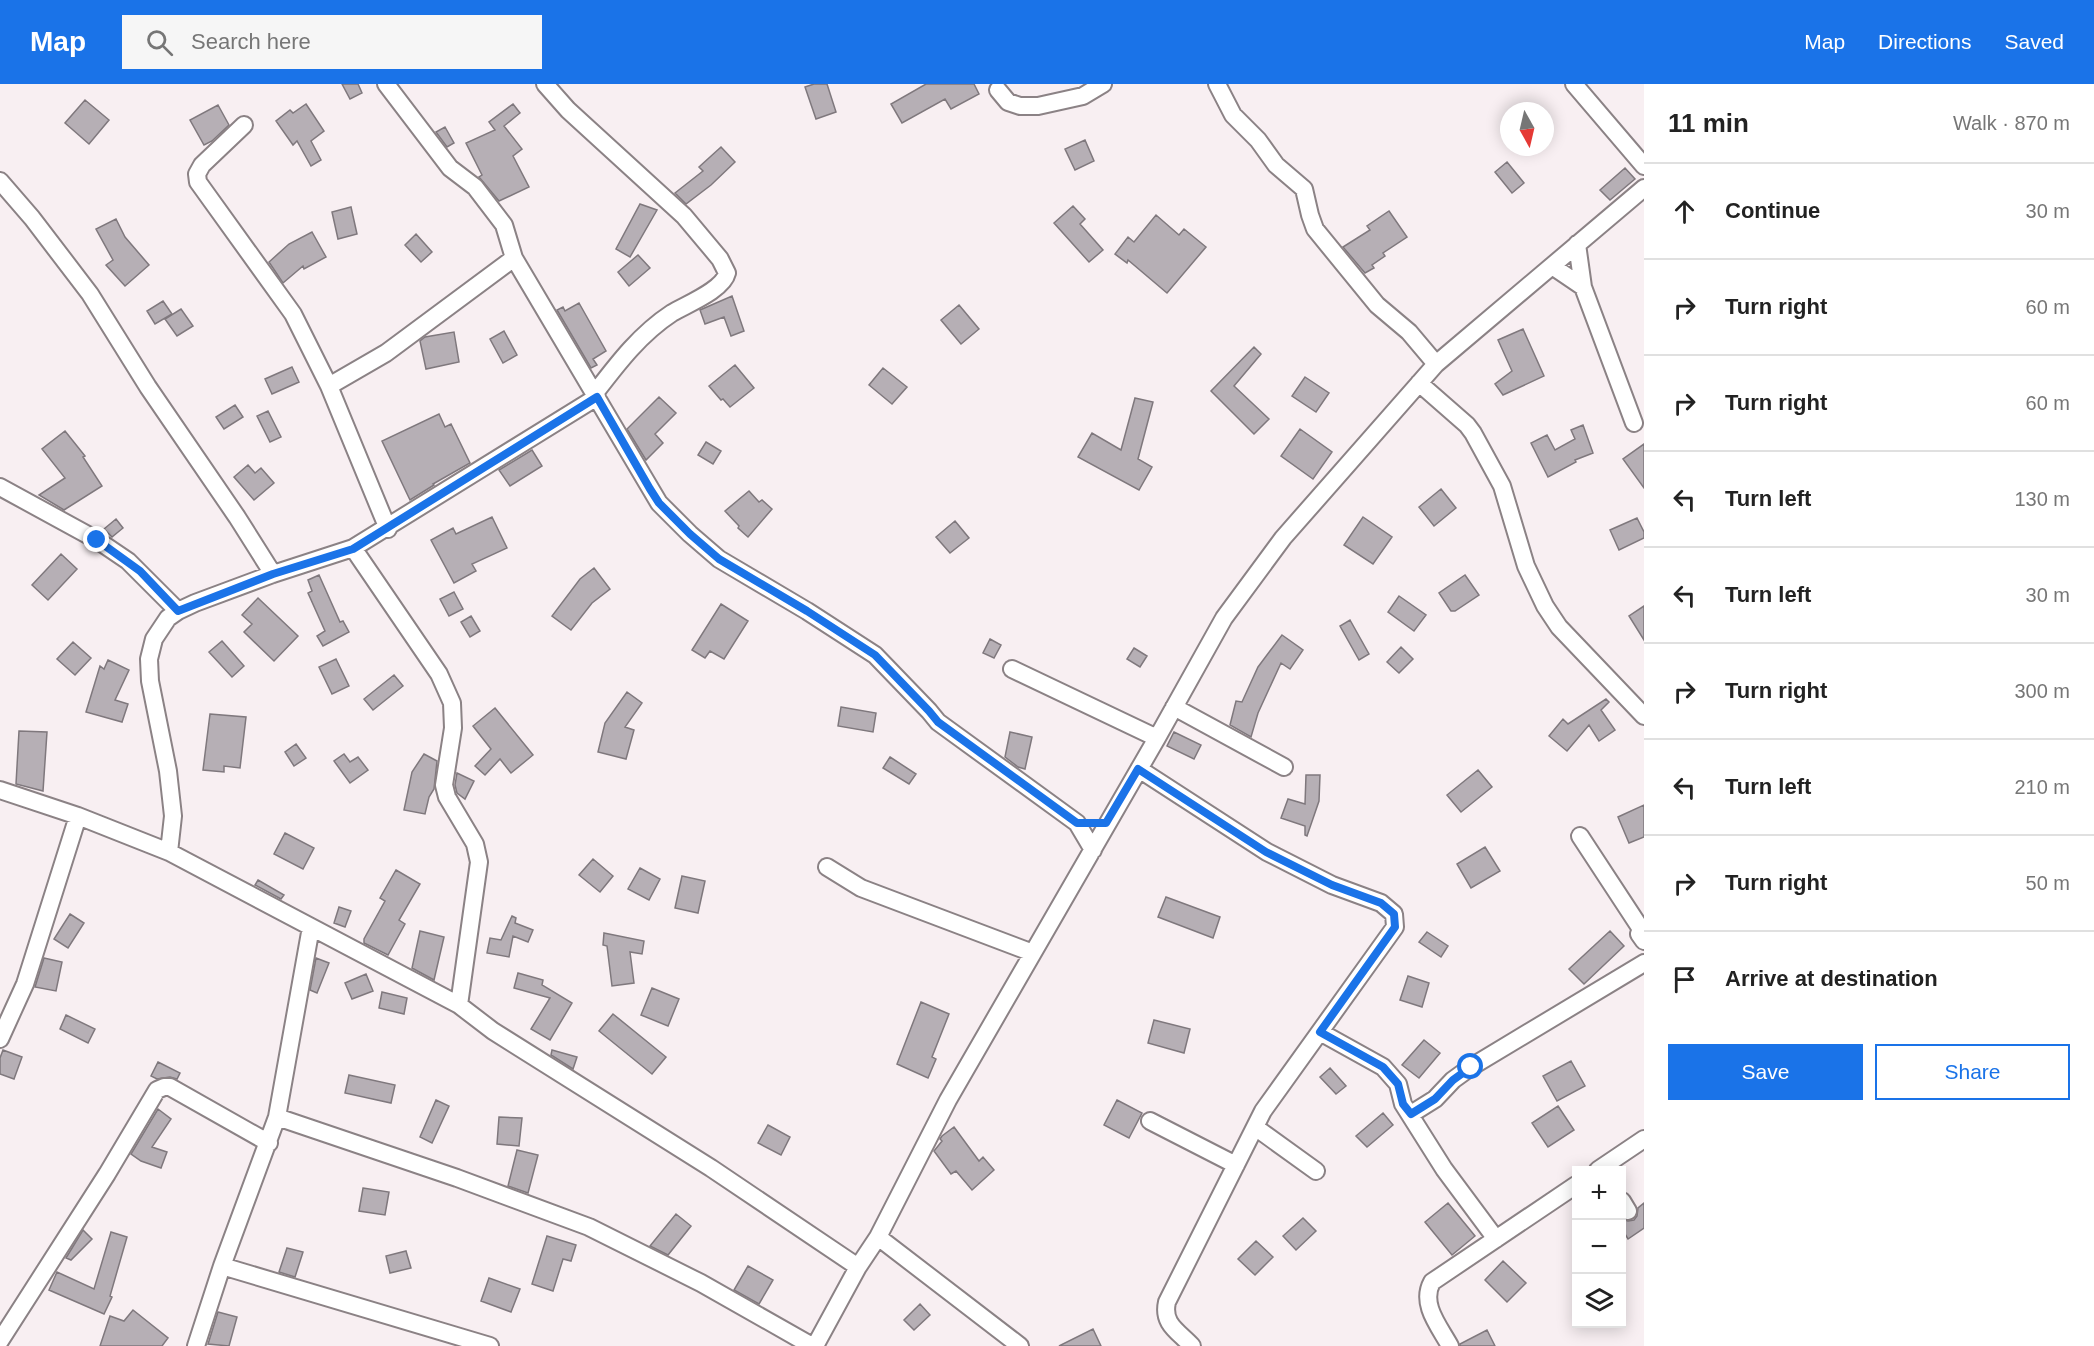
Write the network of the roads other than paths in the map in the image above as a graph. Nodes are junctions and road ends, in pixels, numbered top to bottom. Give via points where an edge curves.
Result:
1 (386, 84) edge
2 (545, 84) edge
3 (1103, 84) edge
4 (1217, 84) edge
5 (1574, 84) edge
6 (998, 90) dead end
7 (244, 125) dead end
8 (1644, 166) edge
9 (0, 181) edge
10 (1644, 188) edge
11 (1577, 244) junction
12 (514, 258) junction
13 (1552, 266) junction
14 (1583, 287) junction
15 (1436, 364) junction
16 (1419, 383) junction
17 (329, 386) junction
18 (596, 395) junction
19 (1634, 423) dead end
20 (0, 487) edge
21 (388, 528) junction
22 (353, 549) junction
23 (273, 574) junction
24 (178, 611) junction
25 (1012, 669) dead end
26 (1174, 707) junction
27 (1644, 716) edge
28 (1157, 738) junction
29 (1284, 767) dead end
30 (1138, 769) junction
31 (0, 790) edge
32 (78, 816) junction
33 (1077, 823) junction
34 (1106, 823) junction
35 (1581, 836) dead end
36 (1093, 850) junction
37 (169, 852) junction
38 (827, 867) dead end
39 (311, 927) junction
40 (1643, 932) edge
41 (1033, 953) junction
42 (1644, 963) edge
43 (459, 1005) junction
44 (1320, 1032) junction
45 (0, 1039) edge
46 (1411, 1114) junction
47 (277, 1117) junction
48 (1150, 1121) dead end
49 (1255, 1127) junction
50 (1644, 1139) edge
51 (269, 1143) junction
52 (1236, 1165) junction
53 (1605, 1166) edge
54 (1316, 1171) dead end
55 (1572, 1188) edge
56 (878, 1237) junction
57 (1496, 1239) junction
58 (222, 1266) junction
59 (858, 1267) junction
60 (0, 1341) edge
61 (201, 1344) edge
62 (490, 1346) edge
63 (814, 1346) edge
64 (1020, 1346) edge
65 (1192, 1346) edge
66 (1450, 1346) edge

1 - 12 street via 450,168 475,187 504,225
2 - 18 street via 568,110 684,216 727,273 722,284 646,333 624,354
3 - 6 street via 1083,96 1038,106 1008,102
4 - 15 street via 1233,115 1276,165 1305,189 1315,229 1377,305 1409,332
5 - 8 street
7 - 17 street via 202,165 198,182 293,314
9 - 23 street via 90,294
10 - 11 street
11 - 13 street
11 - 14 street
12 - 17 street via 386,353
12 - 18 street
13 - 14 street
13 - 15 street
14 - 19 street
15 - 16 street
16 - 26 street via 1283,538 1224,618
16 - 27 street via 1473,433 1502,486 1526,566 1559,627
17 - 21 street
18 - 21 street
18 - 33 street via 659,503 702,545 875,655 938,722
20 - 24 street via 128,561
21 - 22 street
22 - 23 street
22 - 43 street via 439,674 452,703 453,728 444,785 475,844 479,862
23 - 24 street
24 - 37 street via 168,618 154,639 149,659 173,816
25 - 28 street
26 - 28 street
26 - 29 street
28 - 30 street
30 - 34 street
30 - 44 street via 1266,852 1332,885 1381,903 1394,914 1395,927
31 - 32 street
32 - 37 street
32 - 45 street via 25,984
33 - 34 street
33 - 36 street
34 - 36 street
35 - 40 street
36 - 41 street
37 - 39 street
38 - 41 street via 861,888
39 - 43 street
39 - 47 street
41 - 56 street via 948,1100
42 - 46 street via 1471,1067
43 - 59 street via 493,1031 711,1168
44 - 46 street via 1383,1067 1398,1084 1403,1104
44 - 49 street
46 - 57 street via 1444,1169
47 - 51 street
47 - 63 street via 589,1227
48 - 52 street
49 - 52 street
49 - 54 street
50 - 53 street
51 - 58 street
51 - 60 street via 170,1087 157,1090
52 - 65 street via 1167,1302 1166,1320
55 - 57 street
56 - 59 street
56 - 64 street
57 - 66 street via 1429,1287 1427,1304
58 - 61 street
58 - 62 street
59 - 63 street

